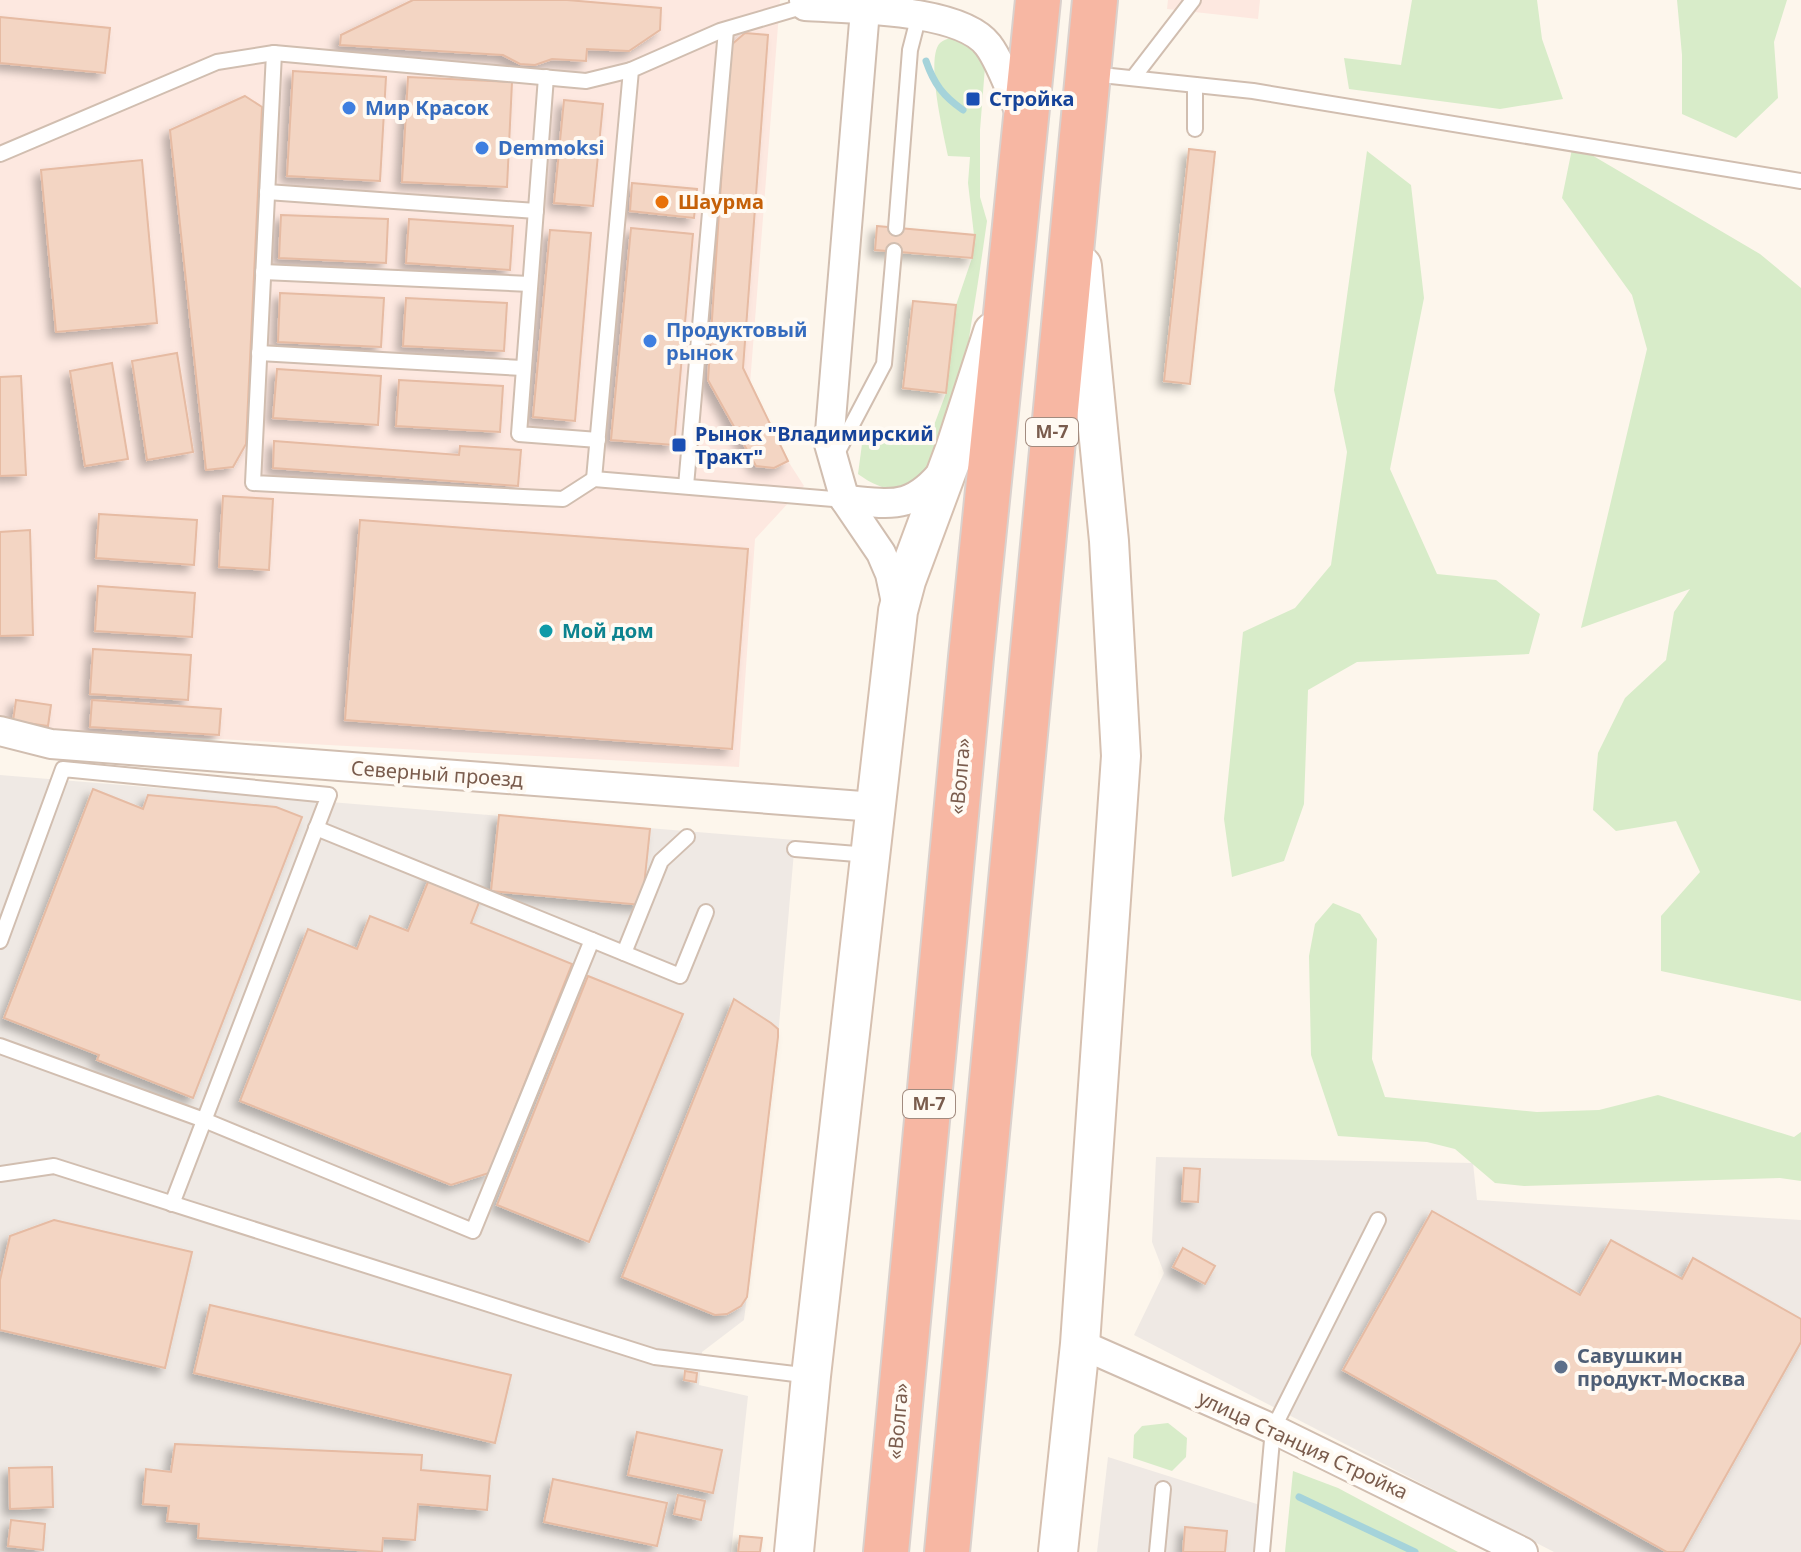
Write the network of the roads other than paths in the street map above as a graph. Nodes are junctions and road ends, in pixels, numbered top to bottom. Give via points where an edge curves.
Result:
1 (1038, 0) edge
2 (1095, 0) edge
3 (1193, 0) edge
4 (805, 3) edge
5 (925, 5) edge
6 (865, 10) junction
7 (726, 30) junction
8 (274, 53) junction
9 (631, 70) junction
10 (1088, 74) junction
11 (546, 77) junction
12 (1133, 78) junction
13 (1195, 85) junction
14 (1026, 125) junction
15 (1195, 129) dead end
16 (0, 154) edge
17 (1801, 181) edge
18 (267, 192) junction
19 (1075, 200) junction
20 (536, 211) junction
21 (896, 228) dead end
22 (894, 251) dead end
23 (1012, 271) junction
24 (263, 272) junction
25 (530, 284) junction
26 (259, 353) junction
27 (523, 368) junction
28 (598, 440) junction
29 (833, 461) junction
30 (950, 462) junction
31 (594, 479) junction
32 (686, 486) junction
33 (845, 500) junction
34 (898, 611) junction
35 (0, 731) edge
36 (875, 807) junction
37 (316, 828) junction
38 (687, 837) dead end
39 (795, 849) dead end
40 (870, 855) junction
41 (706, 912) dead end
42 (592, 940) junction
43 (0, 941) edge
44 (624, 953) junction
45 (0, 1046) edge
46 (204, 1120) junction
47 (0, 1174) edge
48 (172, 1204) junction
49 (1378, 1220) dead end
50 (1080, 1344) junction
51 (811, 1376) junction
52 (1273, 1429) junction
53 (1163, 1489) dead end
54 (794, 1552) edge
55 (886, 1552) edge
56 (947, 1552) edge
57 (1058, 1552) edge
58 (1157, 1552) edge
59 (1262, 1552) edge
60 (1523, 1552) edge

1 - 14 highway, «Волга» / М-7
2 - 10 highway, М-7
3 - 12 lane
4 - 6 street
4 - 7 lane
5 - 6 street
5 - 14 street via 987,44
5 - 21 lane via 910,50
6 - 29 street via 829,444
7 - 9 lane
7 - 32 lane
8 - 11 lane
8 - 16 lane via 217,62
8 - 18 lane
9 - 11 lane via 586,81
9 - 28 lane
10 - 12 lane
10 - 19 highway, М-7
11 - 20 lane
12 - 13 lane
13 - 15 lane
13 - 17 lane
14 - 23 highway, «Волга» / М-7
18 - 20 lane
18 - 24 lane
19 - 50 street via 1109,541 1121,756
19 - 56 highway, М-7
20 - 25 lane
22 - 29 lane via 884,364
23 - 30 street
23 - 55 highway, «Волга» / М-7
24 - 25 lane
24 - 26 lane
25 - 27 lane
26 - 27 lane
26 - 31 lane via 253,483 563,499
27 - 28 lane via 519,434
28 - 31 lane
29 - 33 street
30 - 33 street via 933,485 911,500
30 - 34 street
31 - 32 lane
32 - 33 lane
33 - 34 street via 881,553
34 - 36 street
35 - 36 street, Северный проезд via 51,744
36 - 40 street
37 - 42 lane
37 - 43 lane via 329,795 63,769
37 - 46 lane
38 - 44 lane via 661,861
39 - 40 lane
40 - 51 street
41 - 44 lane via 680,976
42 - 44 lane
42 - 46 lane via 473,1231
45 - 46 lane
46 - 48 lane
47 - 48 lane via 54,1166
48 - 51 lane via 655,1357
49 - 52 lane
50 - 52 street, улица Станция Стройка
50 - 57 street
51 - 54 street
52 - 59 lane
52 - 60 street, улица Станция Стройка
53 - 58 lane

